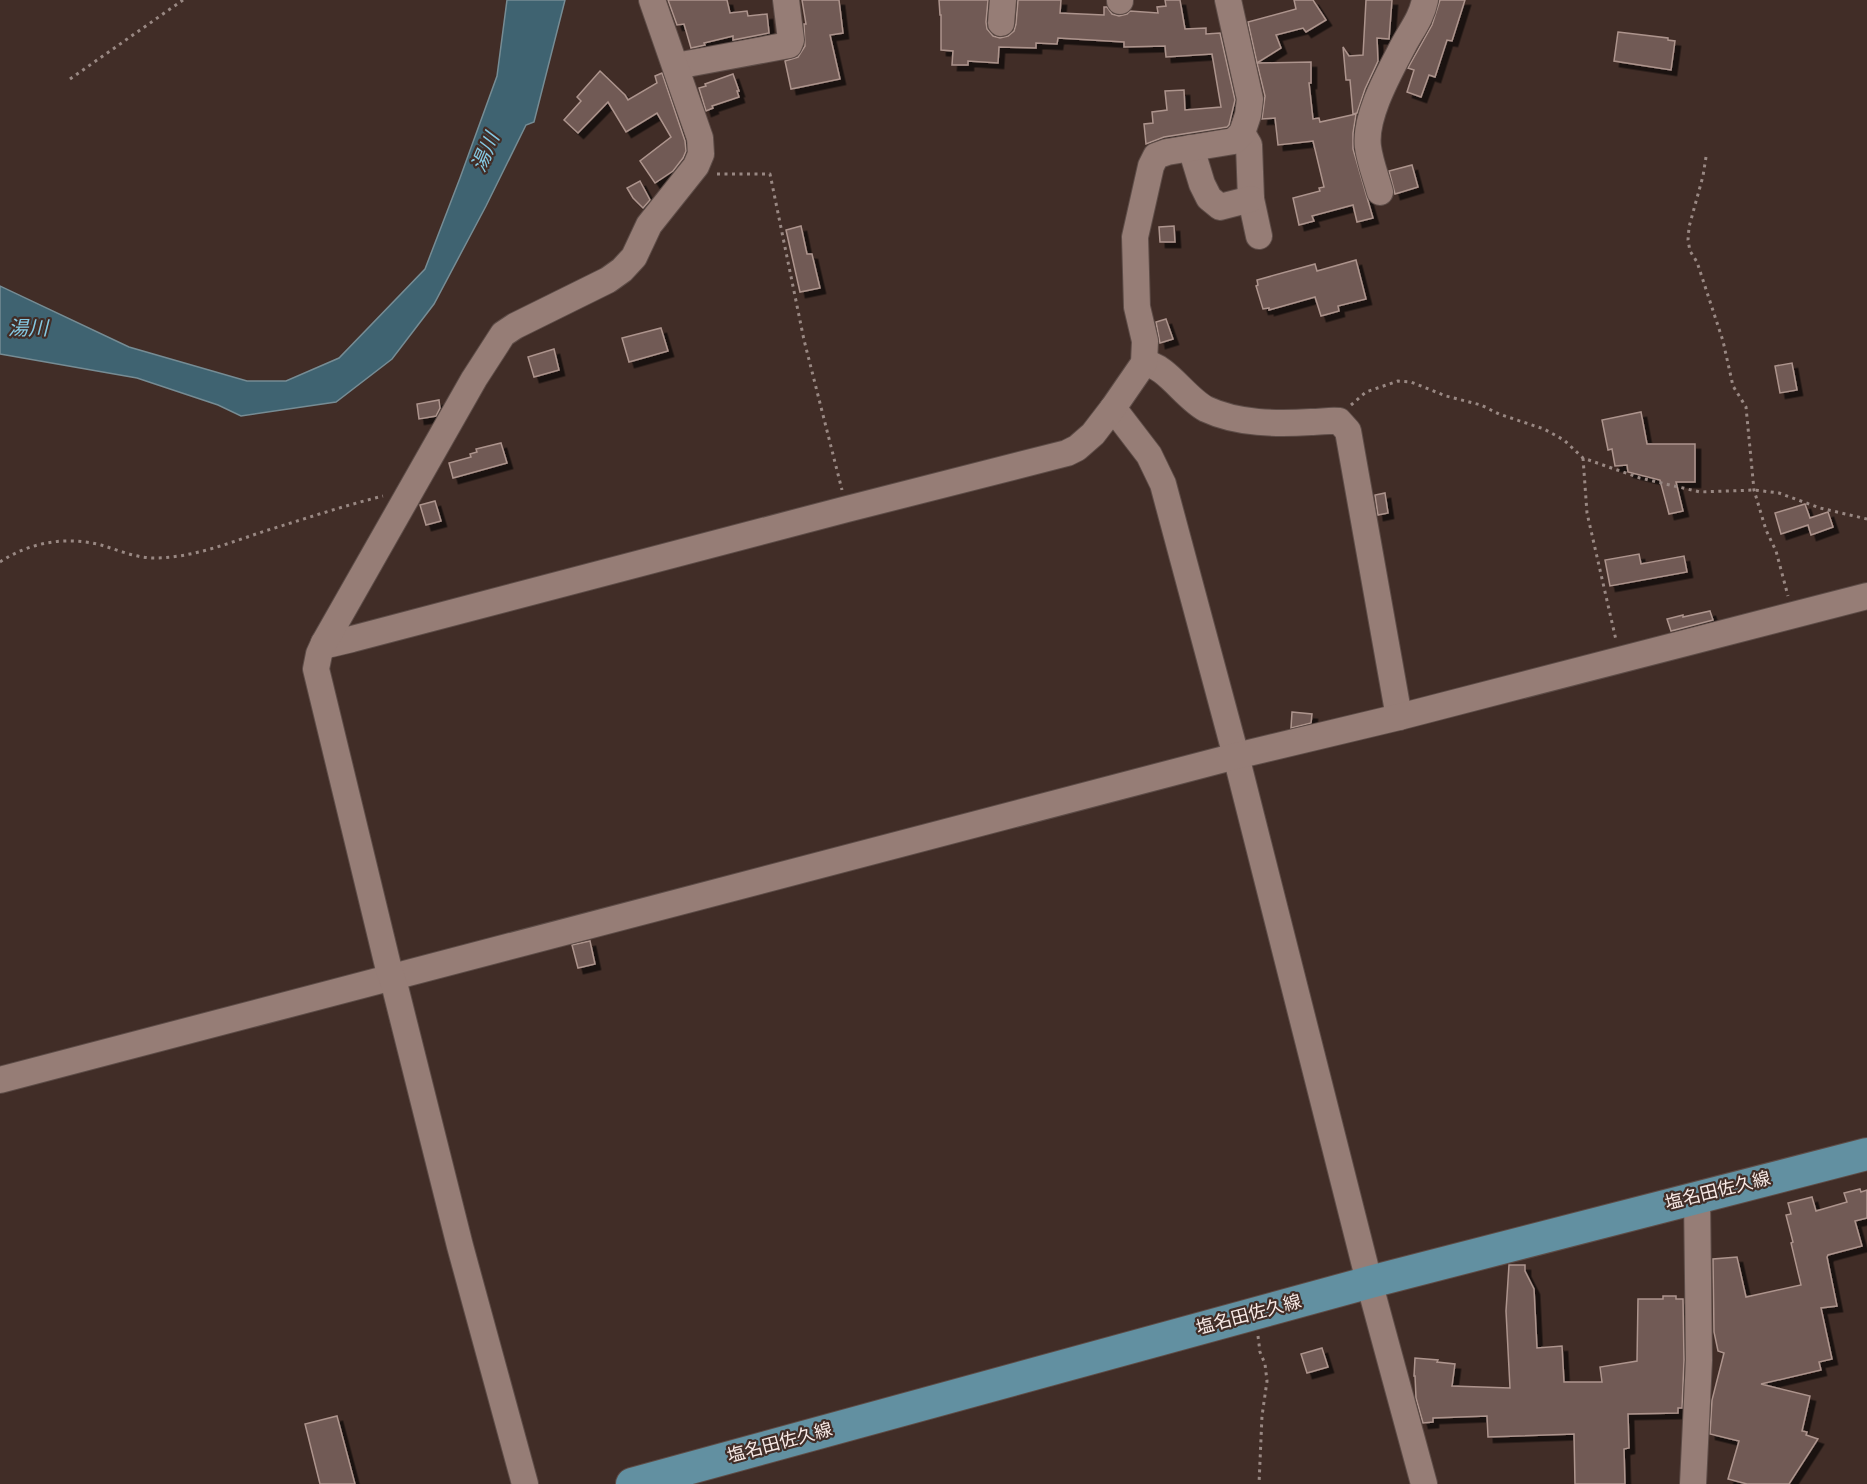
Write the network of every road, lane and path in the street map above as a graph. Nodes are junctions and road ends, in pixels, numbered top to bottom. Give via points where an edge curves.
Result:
1 (183, 0) edge
2 (652, 0) edge
3 (786, 0) edge
4 (1228, 0) edge
5 (1425, 0) edge
6 (676, 66) junction
7 (70, 79) dead end
8 (1242, 133) junction
9 (1191, 148) junction
10 (1706, 157) dead end
11 (696, 166) junction
12 (1380, 192) dead end
13 (1251, 199) junction
14 (1258, 236) dead end
15 (1144, 363) junction
16 (1113, 408) junction
17 (1339, 421) junction
18 (1583, 458) junction
19 (411, 488) junction
20 (1754, 490) junction
21 (847, 509) junction
22 (1867, 519) edge
23 (0, 562) edge
24 (1867, 596) edge
25 (1793, 615) junction
26 (324, 643) junction
27 (1621, 659) junction
28 (1398, 717) junction
29 (1236, 756) junction
30 (392, 978) junction
31 (0, 1080) edge
32 (1867, 1154) edge
33 (1697, 1197) junction
34 (1370, 1282) junction
35 (1257, 1330) dead end
36 (684, 1477) edge
37 (525, 1484) edge
38 (632, 1484) edge
39 (1259, 1484) edge
40 (1424, 1484) edge
41 (1693, 1484) edge

1 - 7 path
2 - 6 street
3 - 6 street via 789,45
4 - 8 street via 1250,99
5 - 12 street via 1374,107 1368,130 1368,146
6 - 11 street via 700,138 701,154
8 - 9 street via 1234,141
8 - 13 street via 1249,145
9 - 13 street via 1209,198 1220,207
9 - 15 street via 1156,156 1135,237
10 - 20 path via 1688,240 1723,341 1733,386 1746,407
11 - 19 street via 648,225 634,257 622,270 502,334
11 - 21 path via 707,174 770,174 804,340
13 - 14 street
15 - 16 street
15 - 17 street via 1162,370 1205,408 1237,420
16 - 21 street via 1085,442 1066,453
16 - 29 street via 1149,455 1163,484
17 - 18 path via 1366,392 1398,381 1411,382 1544,429 1564,440
17 - 28 street via 1348,431
18 - 20 path via 1640,478 1700,492
18 - 27 path via 1587,513
19 - 23 path via 223,545 170,557 151,558 68,541 25,548
19 - 26 street
20 - 22 path via 1779,493
20 - 25 path
21 - 26 street via 345,641
24 - 25 street
25 - 27 street
26 - 30 street via 316,669 318,680
27 - 28 street
28 - 29 street
29 - 30 street
29 - 34 street
30 - 31 street
30 - 37 street
32 - 33 main road, 塩名田佐久線
33 - 34 main road, 塩名田佐久線
33 - 41 street via 1699,1360
34 - 36 main road, 塩名田佐久線
34 - 40 street
35 - 39 path via 1267,1381
36 - 38 main road, 塩名田佐久線

